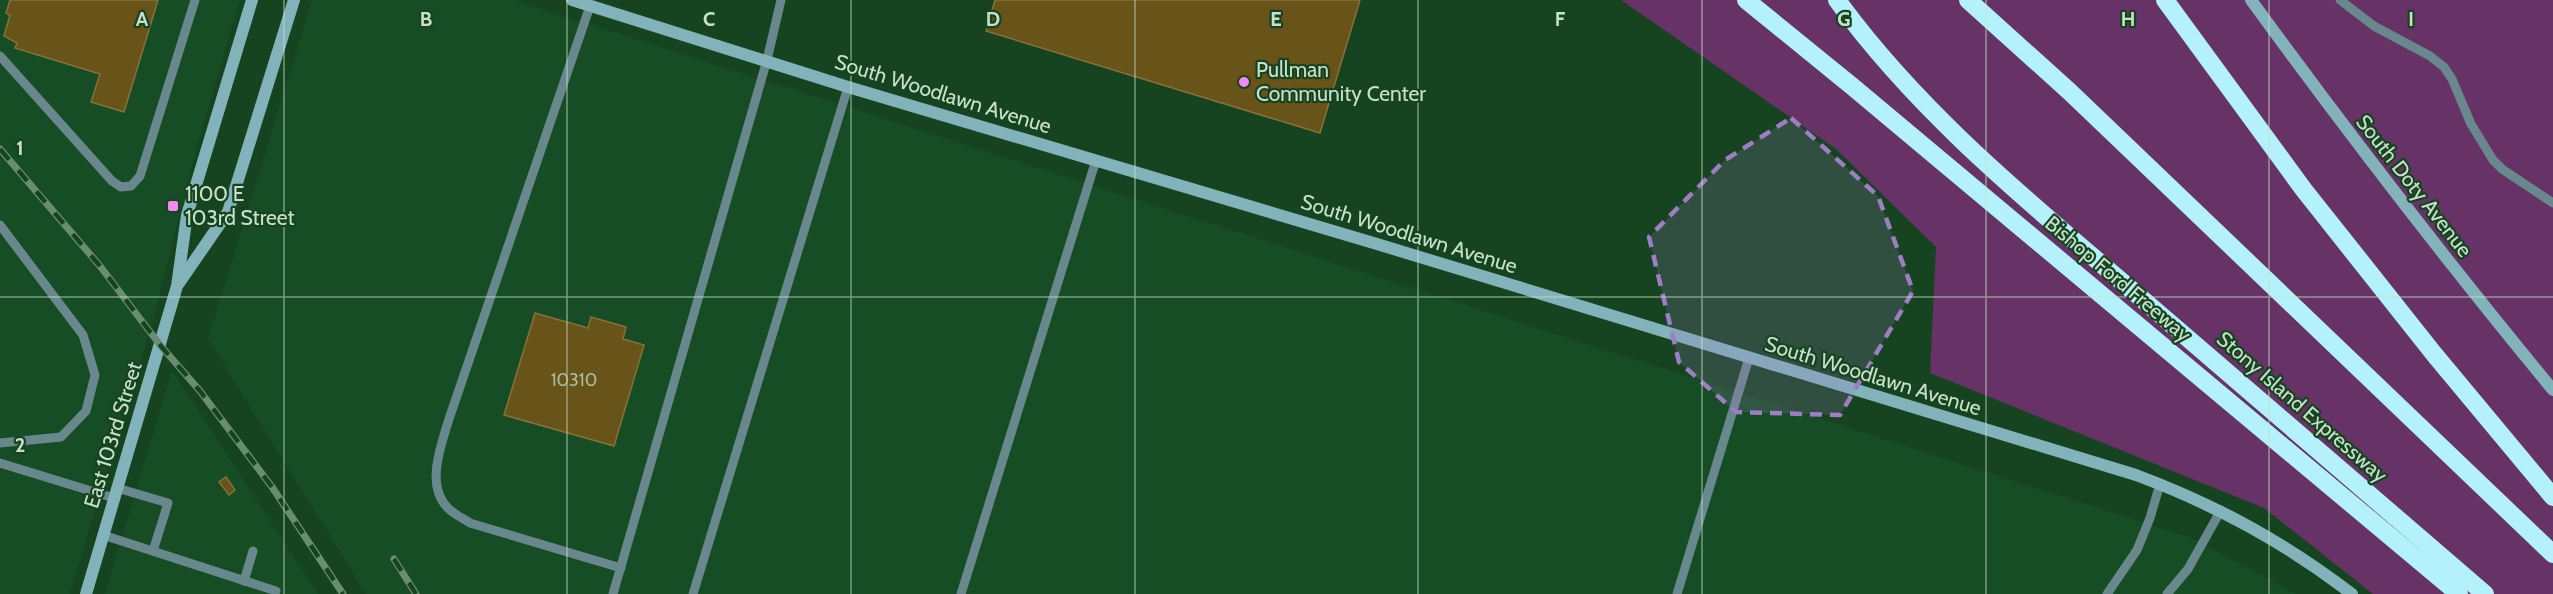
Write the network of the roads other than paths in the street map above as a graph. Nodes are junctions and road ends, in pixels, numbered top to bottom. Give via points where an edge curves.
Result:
1 (195, 0) edge
2 (252, 0) edge
3 (294, 0) edge
4 (572, 0) edge
5 (781, 0) edge
6 (1746, 0) edge
7 (1837, 0) edge
8 (1968, 0) edge
9 (2165, 0) edge
10 (2251, 0) edge
11 (2340, 0) edge
12 (590, 6) junction
13 (0, 56) edge
14 (767, 60) junction
15 (848, 87) junction
16 (1096, 160) junction
17 (2553, 203) edge
18 (0, 225) edge
19 (177, 286) junction
20 (1749, 358) junction
21 (2553, 390) edge
22 (0, 443) edge
23 (0, 463) edge
24 (2160, 484) junction
25 (116, 493) junction
26 (2553, 498) edge
27 (2226, 513) junction
28 (103, 535) junction
29 (153, 551) junction
30 (253, 551) dead end
31 (2553, 554) edge
32 (621, 567) junction
33 (244, 581) junction
34 (276, 591) dead end
35 (86, 594) edge
36 (613, 594) edge
37 (693, 594) edge
38 (962, 594) edge
39 (1677, 594) edge
40 (2107, 594) edge
41 (2167, 594) edge
42 (2352, 594) edge
43 (2459, 594) edge
44 (2485, 594) edge

1 - 13 lane via 141,176 131,186 121,187 112,181
2 - 19 street, East 103rd Street via 187,215
3 - 19 street, East 103rd Street via 228,212
4 - 12 street, South Woodlawn Avenue
5 - 14 lane
6 - 43 highway, Bishop Ford Freeway
7 - 44 highway, Stony Island Expressway via 1903,82 2048,218
8 - 31 highway via 2070,92
9 - 26 highway via 2304,190
10 - 21 street, South Doty Avenue via 2471,291
11 - 17 lane via 2374,26 2444,67 2493,160
12 - 14 street, South Woodlawn Avenue
12 - 32 lane via 435,469 439,491 449,509 470,523
14 - 15 street, South Woodlawn Avenue
14 - 32 lane
15 - 16 street, South Woodlawn Avenue
15 - 37 lane
16 - 20 street, South Woodlawn Avenue
16 - 38 lane
18 - 22 lane via 83,335 95,375 86,411 60,437
19 - 25 street, East 103rd Street
20 - 24 street, South Woodlawn Avenue
20 - 39 lane
23 - 25 lane
24 - 27 street, South Woodlawn Avenue
24 - 40 lane via 2138,550
25 - 28 street, East 103rd Street
25 - 29 lane via 168,503
27 - 41 lane
27 - 42 street via 2282,544
28 - 29 lane
28 - 35 street, East 103rd Street
29 - 33 lane
30 - 33 lane
32 - 36 lane
33 - 34 lane

